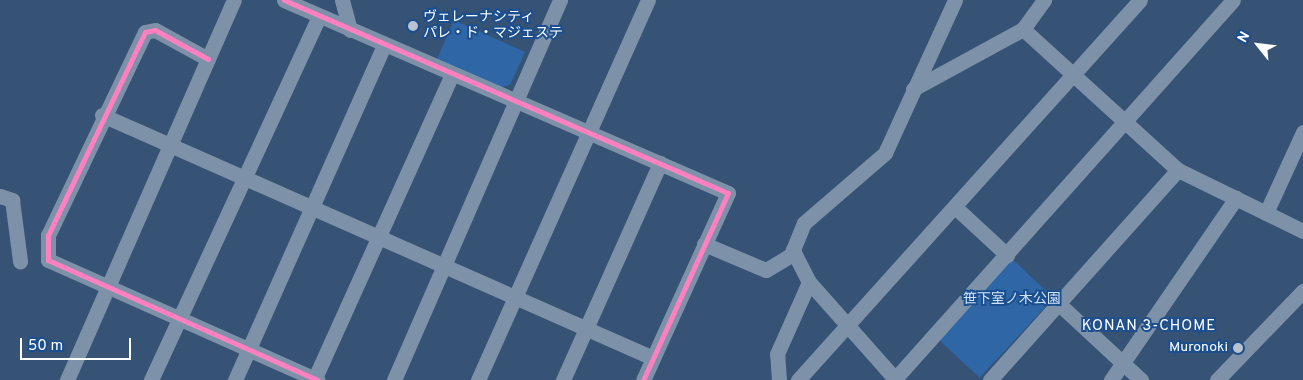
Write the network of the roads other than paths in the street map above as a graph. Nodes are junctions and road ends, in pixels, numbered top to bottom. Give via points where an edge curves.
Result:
1 (234, 0) edge
2 (284, 0) edge
3 (342, 0) edge
4 (560, 0) edge
5 (648, 0) edge
6 (955, 0) edge
7 (1044, 0) edge
8 (1140, 0) edge
9 (1233, 0) edge
10 (319, 16) junction
11 (1023, 29) junction
12 (350, 30) junction
13 (384, 46) junction
14 (208, 59) junction
15 (1073, 74) junction
16 (452, 75) junction
17 (912, 89) junction
18 (514, 103) junction
19 (102, 115) junction
20 (1125, 122) junction
21 (588, 135) junction
22 (1301, 142) edge
23 (170, 146) junction
24 (660, 163) junction
25 (1178, 170) junction
26 (245, 178) junction
27 (0, 196) edge
28 (1236, 198) junction
29 (312, 207) junction
30 (955, 207) junction
31 (1266, 213) junction
32 (1303, 231) edge
33 (378, 237) junction
34 (704, 244) junction
35 (794, 253) junction
36 (1007, 255) junction
37 (20, 262) dead end
38 (445, 266) junction
39 (809, 282) junction
40 (110, 288) junction
41 (1303, 291) edge
42 (515, 297) junction
43 (1059, 304) junction
44 (179, 318) junction
45 (847, 324) junction
46 (586, 329) junction
47 (248, 349) junction
48 (652, 358) junction
49 (1125, 365) junction
50 (316, 379) edge
51 (67, 380) edge
52 (151, 380) edge
53 (235, 380) edge
54 (394, 380) edge
55 (478, 380) edge
56 (563, 380) edge
57 (643, 380) edge
58 (780, 380) edge
59 (798, 380) edge
60 (895, 380) edge
61 (990, 380) edge
62 (1111, 380) edge
63 (1141, 380) edge
64 (1217, 380) edge

1 - 14 street
2 - 10 street
3 - 12 street
4 - 18 street
5 - 21 street
6 - 17 street
7 - 11 street
8 - 15 street
9 - 20 street
10 - 12 street
10 - 26 street
11 - 15 street
11 - 17 street
12 - 13 street
13 - 16 street
13 - 29 street
14 - 19 street via 155,30 145,32 116,98
14 - 23 street
15 - 20 street
15 - 30 street
16 - 18 street
16 - 33 street
17 - 35 street via 885,152 804,223
18 - 21 street
18 - 38 street
19 - 23 street
19 - 40 street via 48,235 48,260
20 - 25 street
20 - 36 street
21 - 24 street
21 - 42 street
22 - 31 street
23 - 26 street
23 - 40 street
24 - 34 street via 728,194
24 - 46 street
25 - 28 street
25 - 43 street
26 - 29 street
26 - 44 street
27 - 37 street via 12,200
28 - 31 street
28 - 49 street
29 - 33 street
29 - 47 street
30 - 36 street
30 - 45 street
31 - 32 street
33 - 38 street
33 - 50 street
34 - 35 street via 766,270
34 - 48 street
35 - 39 street
36 - 60 street
38 - 42 street
38 - 54 street
39 - 45 street
39 - 58 street via 777,354
40 - 44 street
40 - 51 street
41 - 64 street
42 - 46 street
42 - 55 street
43 - 49 street
43 - 61 street
44 - 47 street
44 - 52 street
45 - 59 street
45 - 60 street
46 - 48 street
46 - 56 street
47 - 50 street
47 - 53 street
48 - 57 street
49 - 62 street
49 - 63 street

